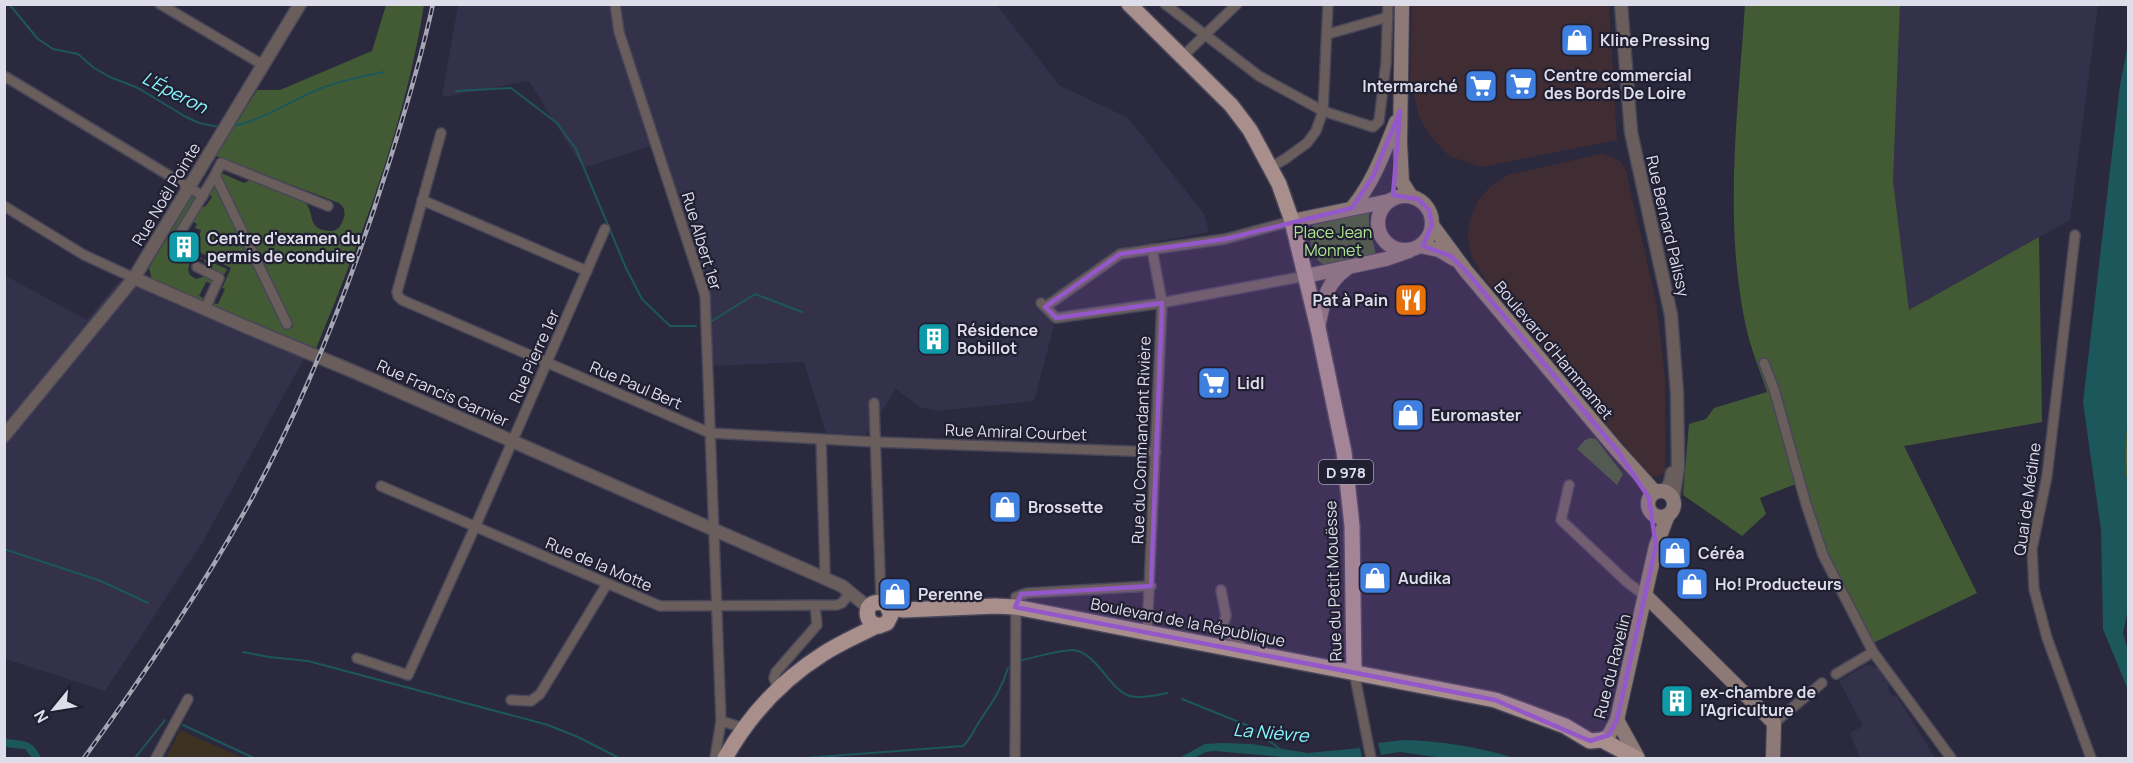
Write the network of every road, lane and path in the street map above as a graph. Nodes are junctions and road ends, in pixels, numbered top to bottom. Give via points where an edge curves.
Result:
1 (160, 4) edge
2 (300, 4) edge
3 (615, 4) edge
4 (1165, 4) edge
5 (1237, 4) edge
6 (1328, 4) edge
7 (1388, 4) edge
8 (1402, 4) edge
9 (1621, 4) edge
10 (1135, 6) edge
11 (1388, 16) junction
12 (1328, 34) junction
13 (1204, 36) junction
14 (1182, 57) junction
15 (263, 65) junction
16 (6, 77) edge
17 (1323, 111) junction
18 (1400, 111) junction
19 (441, 133) dead end
20 (1400, 143) junction
21 (1271, 166) junction
22 (215, 175) junction
23 (190, 187) junction
24 (202, 196) junction
25 (1411, 196) junction
26 (422, 200) junction
27 (1390, 200) junction
28 (4, 206) edge
29 (328, 206) dead end
30 (1352, 208) junction
31 (1292, 221) junction
32 (1432, 225) junction
33 (605, 230) dead end
34 (179, 235) dead end
35 (2075, 235) dead end
36 (1417, 248) junction
37 (1152, 249) junction
38 (197, 267) dead end
39 (1348, 267) junction
40 (587, 271) junction
41 (1466, 271) junction
42 (1306, 276) junction
43 (134, 278) junction
44 (1162, 302) junction
45 (205, 309) junction
46 (287, 324) dead end
47 (1318, 328) junction
48 (1764, 363) dead end
49 (547, 364) junction
50 (874, 403) dead end
51 (710, 433) junction
52 (4, 436) edge
53 (821, 439) junction
54 (513, 442) junction
55 (875, 442) junction
56 (1156, 452) junction
57 (1569, 485) dead end
58 (381, 486) dead end
59 (1661, 495) junction
60 (1661, 515) junction
61 (476, 527) junction
62 (714, 530) junction
63 (824, 578) junction
64 (607, 584) junction
65 (1151, 586) junction
66 (1221, 590) dead end
67 (850, 593) junction
68 (1646, 596) junction
69 (815, 605) junction
70 (717, 606) junction
71 (1016, 607) junction
72 (878, 613) junction
73 (1664, 614) junction
74 (1641, 617) junction
75 (1147, 633) junction
76 (1874, 652) junction
77 (1249, 653) junction
78 (357, 658) dead end
79 (1354, 672) junction
80 (1836, 674) dead end
81 (1822, 683) dead end
82 (778, 689) junction
83 (188, 699) dead end
84 (511, 700) dead end
85 (1617, 720) junction
86 (721, 721) junction
87 (1773, 723) junction
88 (744, 728) junction
89 (1602, 740) junction
90 (156, 759) edge
91 (715, 759) edge
92 (725, 759) edge
93 (1015, 759) edge
94 (1371, 759) edge
95 (1637, 759) edge
96 (1773, 759) edge
97 (1951, 759) edge
98 (2091, 759) edge

1 - 15 street
2 - 15 street, Rue Noël Pointe
3 - 51 street, Rue Albert 1er via 619,32 705,295
4 - 13 street
5 - 13 street
6 - 12 street
7 - 11 street
8 - 18 main road
9 - 59 street, Rue Bernard Palissy via 1631,132 1671,315 1677,454 1670,483
10 - 14 main road, D 978
11 - 12 street
11 - 17 street via 1379,121 1373,127
12 - 17 street
13 - 14 street
13 - 17 street via 1259,76
14 - 21 main road, D 978 via 1231,105
15 - 23 street, Rue Noël Pointe
16 - 23 street
17 - 21 street via 1307,143
18 - 20 main road
18 - 30 main road via 1373,176
19 - 26 street
20 - 25 main road via 1402,182
20 - 27 main road
21 - 31 main road, D 978
22 - 24 street
22 - 29 street via 221,164
22 - 46 street
23 - 24 street
23 - 43 street, Rue Noël Pointe
24 - 34 street
25 - 27 main road
25 - 32 main road via 1429,210
26 - 40 street
26 - 49 street, Rue Paul Bert via 397,292 399,298
27 - 30 main road
27 - 36 main road via 1377,223 1382,239 1396,249
28 - 43 street, Rue Francis Garnier via 84,255
30 - 31 main road
31 - 37 street via 1225,239
31 - 42 main road, D 978
32 - 36 main road via 1426,240
32 - 41 main road, Boulevard d'Hammamet
33 - 40 street, Rue Pierre 1er
35 - 98 street, Quai de Médine via 2047,476 2032,549 2034,589 2047,638
36 - 39 main road
36 - 41 main road, Boulevard d'Hammamet via 1441,251
37 - 44 street, Rue du Commandant Rivière
37 - 44 street via 1120,254 1043,305 1056,318
38 - 45 street via 219,278
39 - 42 main road
39 - 47 main road via 1327,289
40 - 49 street, Rue Pierre 1er
41 - 59 main road, Boulevard d'Hammamet via 1617,450
42 - 44 street
42 - 47 main road, Rue du Petit Mouësse / D 978
43 - 45 street, Rue Francis Garnier
43 - 52 street, Rue Noël Pointe
44 - 56 street, Rue du Commandant Rivière
45 - 54 street, Rue Francis Garnier
47 - 79 main road, Rue du Petit Mouësse / D 978 via 1344,452 1352,526
48 - 76 street via 1823,555
49 - 51 street, Rue Paul Bert
49 - 54 street, Rue Pierre 1er
50 - 55 street
51 - 53 street, Rue Paul Bert
51 - 62 street, Rue Albert 1er
53 - 55 street, Rue Paul Bert
53 - 63 street
54 - 61 street, Rue Pierre 1er
54 - 62 street, Rue Francis Garnier
55 - 56 street, Rue Amiral Courbet
55 - 72 street
56 - 65 street, Rue du Commandant Rivière
57 - 68 street via 1561,520
58 - 61 street, Rue de la Motte
59 - 60 main road, Boulevard d'Hammamet via 1649,510
59 - 60 main road via 1673,510
60 - 68 main road, Rue du Ravelin
61 - 64 street, Rue de la Motte
61 - 78 street, Rue Pierre 1er via 408,675
62 - 63 street, Rue Francis Garnier
62 - 70 street, Rue Albert 1er
63 - 67 street, Rue Francis Garnier
64 - 70 street, Rue de la Motte via 660,606
64 - 84 street via 540,693 531,701
65 - 71 street, Boulevard de la République via 1021,594 1016,597
65 - 75 street, Rue du Commandant Rivière
66 - 77 street via 1226,616 1222,628
67 - 69 street, Rue de la Motte via 840,604
67 - 72 street, Rue Francis Garnier
68 - 73 main road, Rue du Ravelin
68 - 74 main road, Rue du Ravelin
69 - 70 street, Rue de la Motte
69 - 82 street via 817,625 776,672
70 - 86 street, Rue Albert 1er
71 - 72 main road, Boulevard de la République
71 - 75 main road, Boulevard de la République
71 - 93 street
72 - 82 main road via 844,643
73 - 74 main road
73 - 87 main road, Rue du Ravelin
74 - 85 main road, Rue du Ravelin
75 - 77 main road, Boulevard de la République
76 - 80 street
76 - 97 street
77 - 79 main road, Boulevard de la République
79 - 89 main road, Boulevard de la République via 1495,700 1564,726 1590,741
79 - 94 street
81 - 87 street
82 - 88 main road
83 - 90 street
85 - 89 main road, Rue du Ravelin
85 - 95 main road
86 - 88 street
86 - 91 street, Rue Albert 1er
87 - 96 main road
88 - 92 main road
89 - 95 main road, Boulevard de la République

